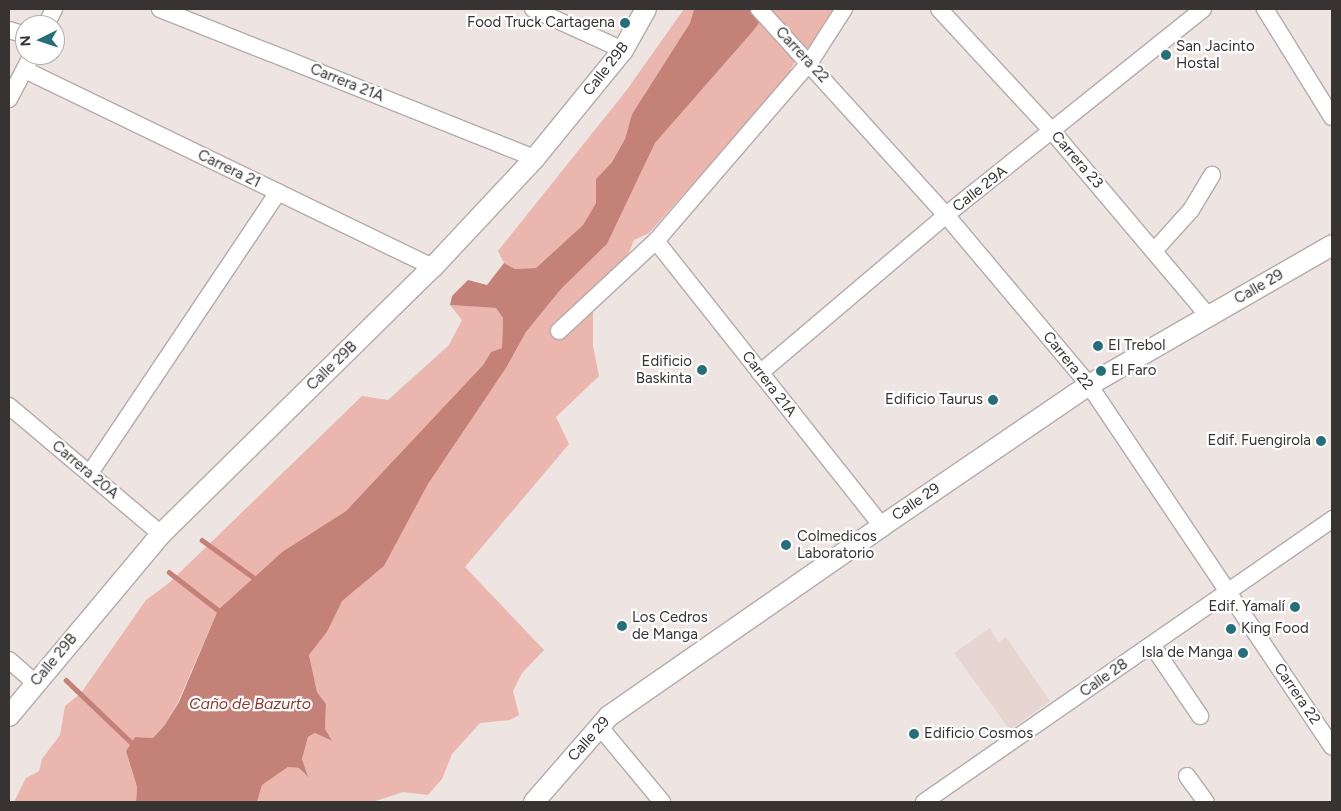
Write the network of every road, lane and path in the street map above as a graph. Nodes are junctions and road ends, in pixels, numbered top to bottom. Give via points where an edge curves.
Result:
1 (160, 9) edge
2 (533, 9) edge
3 (646, 9) edge
4 (759, 9) edge
5 (844, 9) edge
6 (939, 9) edge
7 (1203, 9) edge
8 (1265, 9) edge
9 (623, 50) junction
10 (805, 57) junction
11 (28, 65) edge
12 (26, 70) junction
13 (9, 99) edge
14 (1332, 117) edge
15 (1052, 131) junction
16 (535, 158) junction
17 (1212, 175) dead end
18 (278, 192) junction
19 (946, 215) junction
20 (656, 242) junction
21 (1332, 245) edge
22 (1154, 250) junction
23 (433, 268) junction
24 (1209, 317) junction
25 (559, 331) dead end
26 (760, 373) junction
27 (1089, 385) junction
28 (9, 406) edge
29 (90, 473) junction
30 (1332, 519) edge
31 (882, 526) junction
32 (161, 534) junction
33 (1228, 592) junction
34 (1152, 645) junction
35 (9, 660) edge
36 (35, 683) junction
37 (9, 716) edge
38 (1200, 716) dead end
39 (599, 726) junction
40 (1332, 747) edge
41 (1187, 776) dead end
42 (534, 802) edge
43 (662, 802) edge
44 (924, 802) edge
45 (1206, 802) edge

1 - 16 street, Carrera 21A
2 - 9 street
3 - 9 main road, Calle 29B
4 - 10 street, Carrera 22
5 - 10 street
6 - 15 street, Carrera 23
7 - 15 street, Calle 29A
8 - 14 street
9 - 16 main road, Calle 29B
10 - 19 street, Carrera 22
10 - 20 street
11 - 12 street
12 - 13 street
12 - 18 street, Carrera 21
15 - 19 street, Calle 29A
15 - 22 street, Carrera 23
16 - 23 main road, Calle 29B
17 - 22 street via 1191,210
18 - 23 street, Carrera 21
18 - 29 street
19 - 26 street, Calle 29A
19 - 27 street, Carrera 22
20 - 25 street
20 - 26 street, Carrera 21A
21 - 24 main road, Calle 29
22 - 24 street, Carrera 23
23 - 32 main road, Calle 29B
24 - 27 main road, Calle 29
26 - 31 street, Carrera 21A
27 - 31 main road, Calle 29
27 - 33 street, Carrera 22
28 - 29 street, Carrera 20A
29 - 32 street, Carrera 20A
30 - 33 street, Calle 28
31 - 39 main road, Calle 29
32 - 36 main road, Calle 29B
33 - 34 street, Calle 28
33 - 40 street, Carrera 22
34 - 38 street
34 - 44 street, Calle 28
35 - 36 street
36 - 37 main road, Calle 29B
39 - 42 main road, Calle 29
39 - 43 street
41 - 45 street

